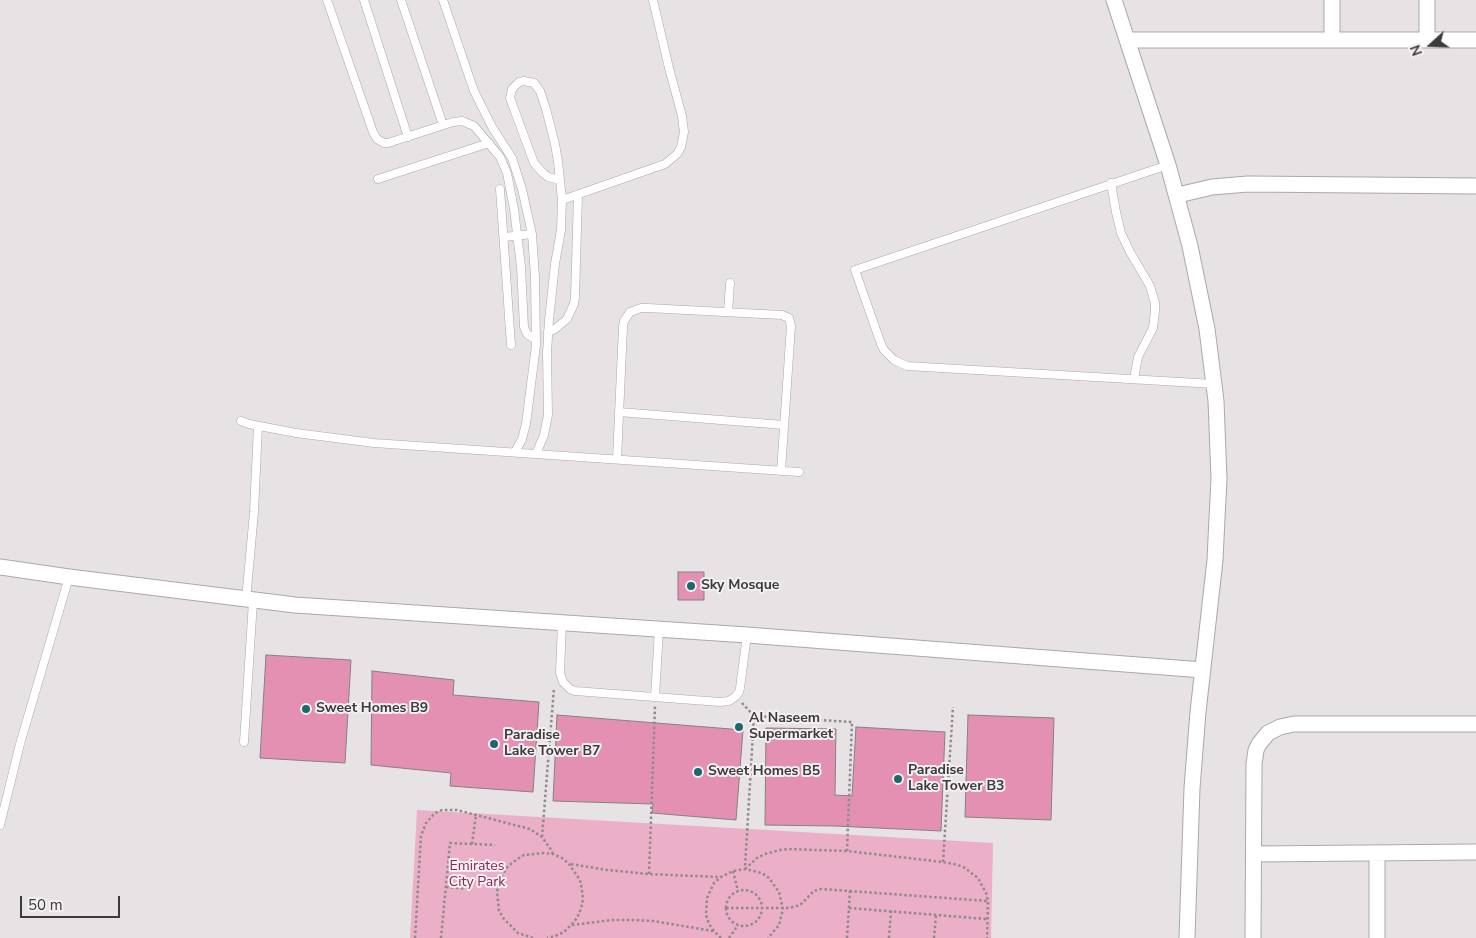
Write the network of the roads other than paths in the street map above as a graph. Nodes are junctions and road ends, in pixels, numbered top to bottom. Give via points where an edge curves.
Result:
1 (327, 0) edge
2 (364, 0) edge
3 (401, 0) edge
4 (443, 0) edge
5 (653, 0) edge
6 (1114, 0) edge
7 (1332, 0) edge
8 (1428, 0) edge
9 (1127, 40) junction
10 (1332, 40) junction
11 (1427, 40) junction
12 (1476, 40) edge
13 (443, 125) junction
14 (408, 137) junction
15 (489, 143) junction
16 (1168, 165) junction
17 (378, 179) dead end
18 (560, 180) junction
19 (1111, 184) junction
20 (1476, 186) edge
21 (500, 189) dead end
22 (578, 194) junction
23 (1178, 195) junction
24 (562, 200) junction
25 (532, 234) junction
26 (517, 236) junction
27 (504, 237) junction
28 (730, 284) dead end
29 (523, 296) junction
30 (535, 296) junction
31 (728, 312) junction
32 (548, 332) junction
33 (535, 339) junction
34 (511, 345) dead end
35 (534, 353) junction
36 (547, 353) junction
37 (1134, 379) junction
38 (1214, 384) junction
39 (619, 412) junction
40 (241, 421) dead end
41 (784, 425) junction
42 (258, 426) junction
43 (515, 452) junction
44 (536, 454) junction
45 (617, 459) junction
46 (781, 471) junction
47 (799, 472) dead end
48 (0, 567) edge
49 (68, 577) junction
50 (250, 600) junction
51 (562, 623) junction
52 (659, 629) junction
53 (747, 635) junction
54 (1203, 670) junction
55 (655, 697) junction
56 (1476, 724) edge
57 (244, 742) dead end
58 (0, 825) edge
59 (1476, 852) edge
60 (1377, 853) junction
61 (1254, 854) junction
62 (1187, 938) edge
63 (1253, 938) edge
64 (1377, 938) edge

1 - 14 lane via 375,136 380,142 388,143
2 - 14 lane
3 - 13 lane
4 - 25 lane via 474,90 512,158
5 - 22 lane via 682,116 684,132 681,147 665,164
6 - 9 street
7 - 10 street
8 - 11 street
9 - 10 street
9 - 16 street
10 - 11 street
11 - 12 street
13 - 14 lane
13 - 15 lane via 466,122
15 - 17 lane
15 - 26 lane via 507,173
16 - 19 lane
16 - 23 street
18 - 18 lane via 556,144 540,91 534,83 519,82 512,89 510,98 534,163 548,177
18 - 24 lane
19 - 37 lane via 1121,233 1150,286 1155,302 1153,328 1138,357
19 - 37 lane via 855,270 881,344 900,363
20 - 23 street via 1248,184 1212,187
21 - 27 lane
22 - 24 lane
22 - 32 lane via 574,304 567,319
23 - 38 street via 1201,296
24 - 32 lane
25 - 26 lane
25 - 30 lane
26 - 27 lane
26 - 29 lane
27 - 34 lane
28 - 31 lane
29 - 30 lane
29 - 33 lane via 525,331
30 - 33 lane
31 - 39 lane via 646,308 630,312 622,327
31 - 41 lane via 782,315 790,322
32 - 36 lane
33 - 35 lane
35 - 36 lane
35 - 43 lane via 525,431
36 - 44 lane via 548,415
37 - 38 lane
38 - 54 street via 1219,479 1213,585
39 - 41 lane
39 - 45 lane
40 - 42 lane
41 - 46 lane
42 - 43 lane via 374,443
42 - 50 lane
43 - 44 lane
44 - 45 lane
45 - 46 lane
46 - 47 lane
48 - 49 street
49 - 50 street
49 - 58 lane
50 - 51 street
50 - 57 lane
51 - 52 street
51 - 55 lane via 560,673 566,686 575,691
52 - 53 street
52 - 55 lane
53 - 54 street
53 - 55 lane via 740,688 729,701
54 - 62 street via 1192,788
56 - 61 street via 1294,724 1274,729 1259,744 1255,757
59 - 60 street
60 - 61 street
60 - 64 street
61 - 63 street

